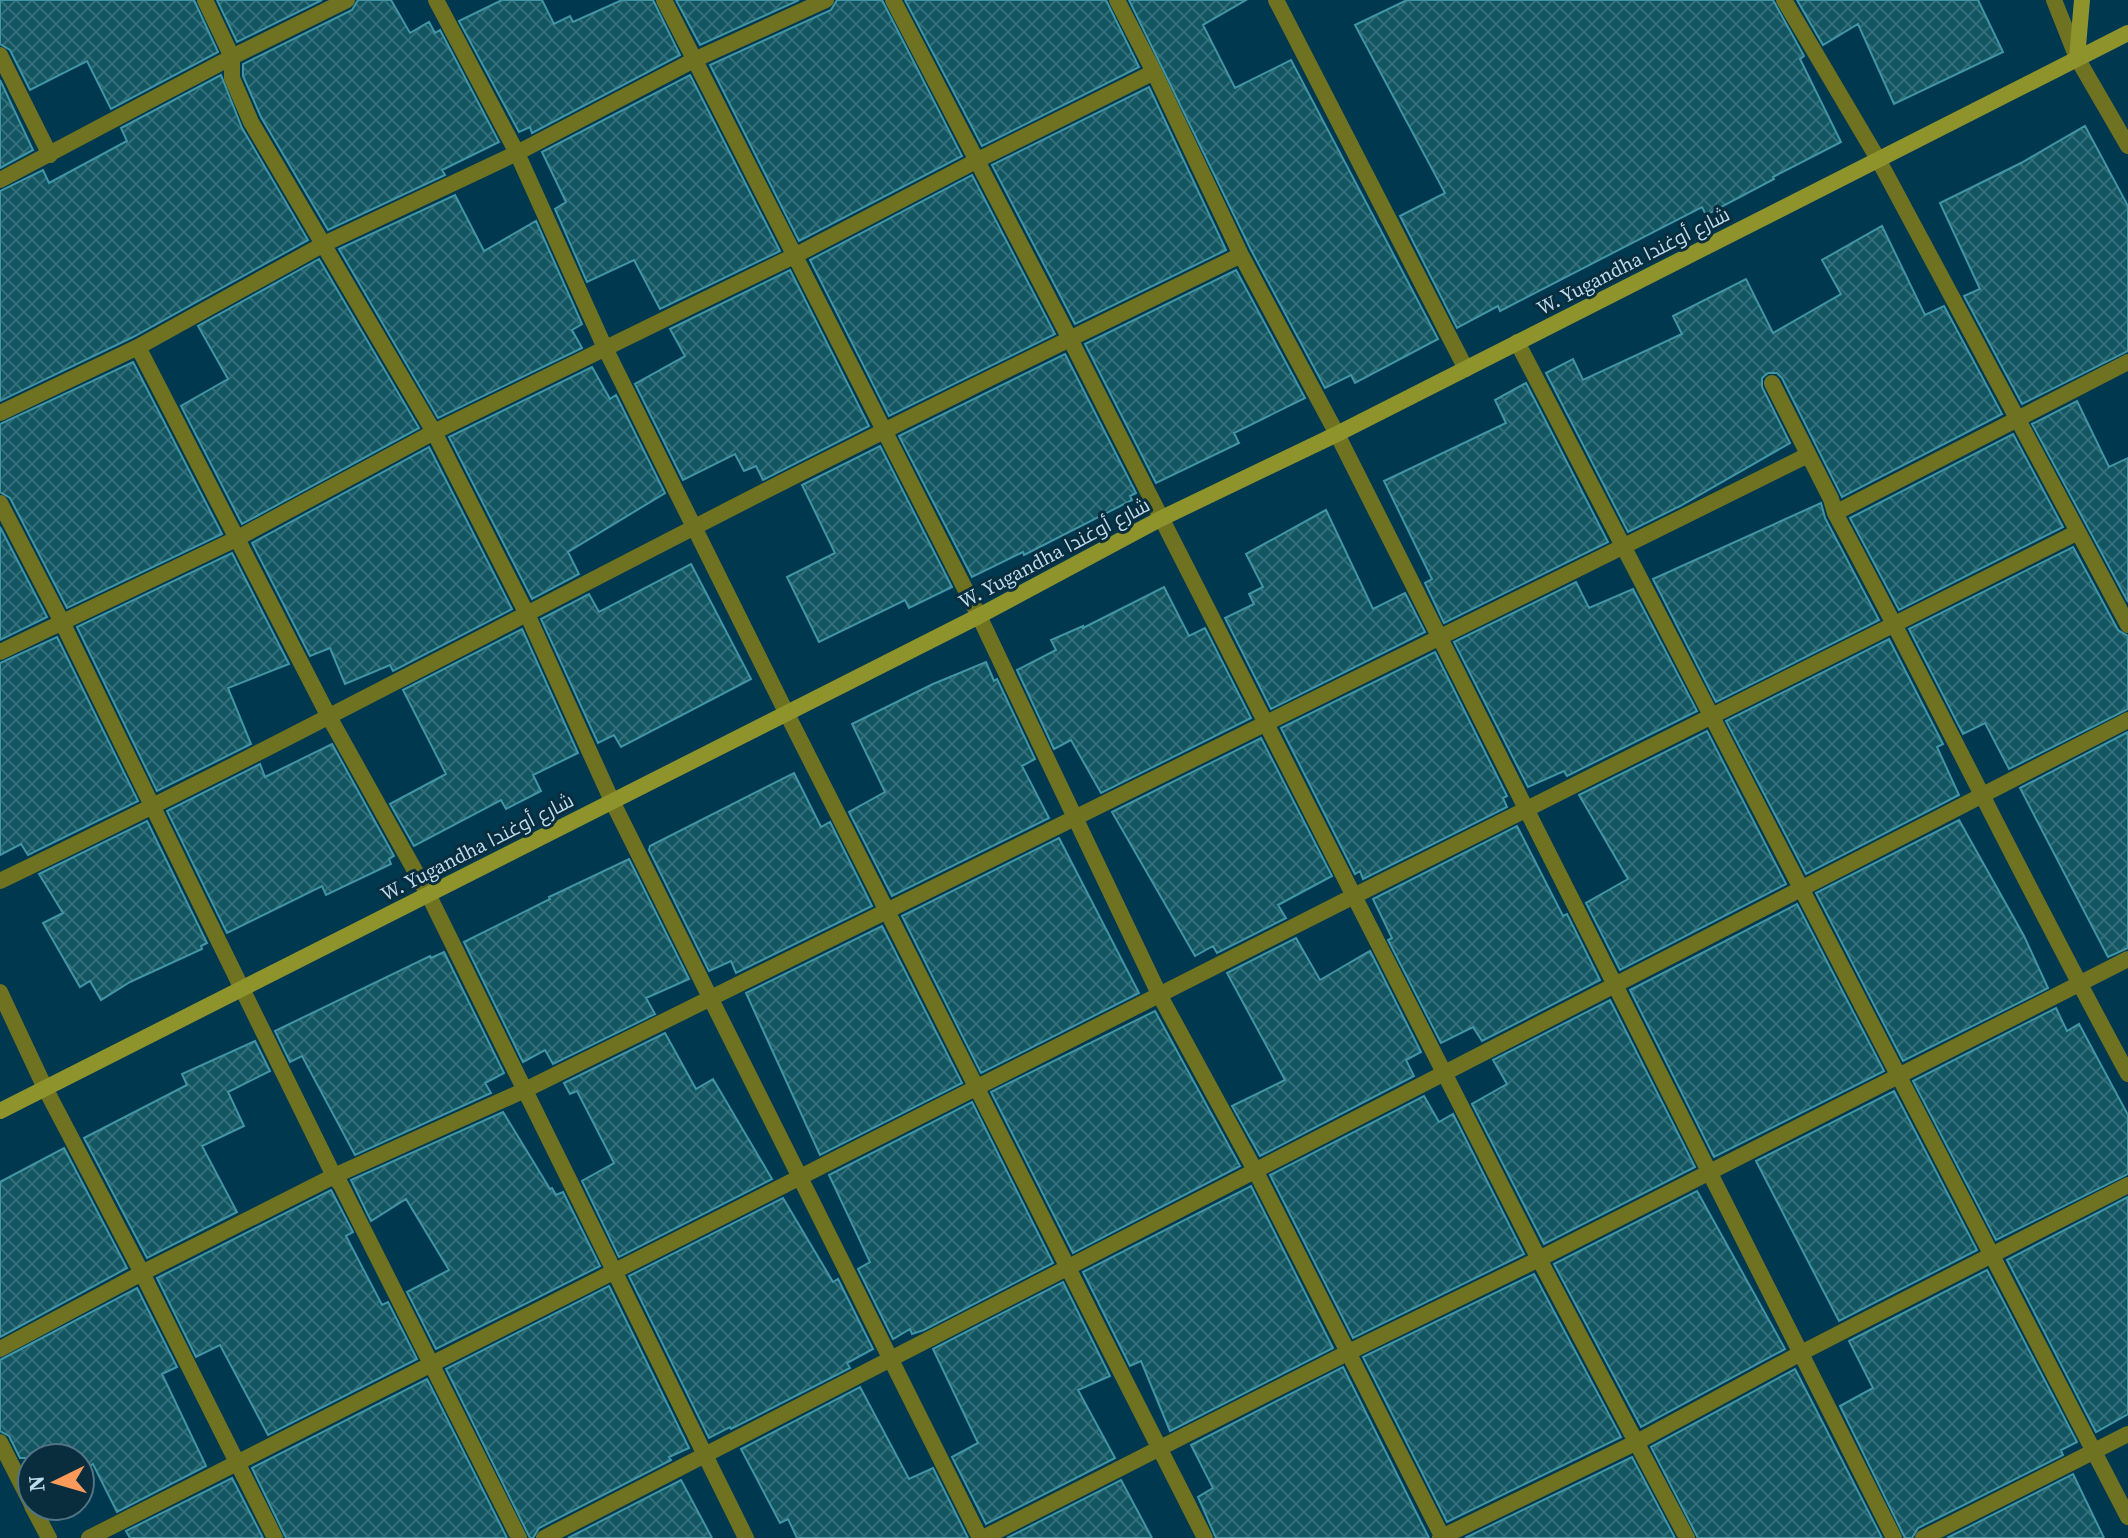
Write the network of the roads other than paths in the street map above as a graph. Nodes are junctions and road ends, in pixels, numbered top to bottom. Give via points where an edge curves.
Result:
1 (205, 0) edge
2 (347, 0) edge
3 (436, 0) edge
4 (664, 0) edge
5 (826, 0) edge
6 (893, 0) edge
7 (1117, 0) edge
8 (1276, 0) edge
9 (1784, 0) edge
10 (2054, 0) edge
11 (2082, 0) edge
12 (2128, 33) edge
13 (0, 55) edge
14 (232, 57) junction
15 (2077, 58) junction
16 (694, 60) junction
17 (1154, 72) junction
18 (2128, 146) edge
19 (517, 153) junction
20 (50, 155) junction
21 (1878, 159) junction
22 (976, 161) junction
23 (0, 180) edge
24 (324, 244) junction
25 (796, 255) junction
26 (1241, 255) junction
27 (1070, 339) junction
28 (1517, 342) junction
29 (138, 347) junction
30 (605, 348) junction
31 (2128, 362) edge
32 (1466, 369) junction
33 (1772, 383) dead end
34 (0, 413) edge
35 (2018, 419) junction
36 (434, 432) junction
37 (884, 432) junction
38 (1337, 434) junction
39 (1808, 455) junction
40 (0, 503) edge
41 (1835, 513) junction
42 (1160, 519) junction
43 (693, 528) junction
44 (2078, 532) junction
45 (236, 539) junction
46 (1624, 546) junction
47 (527, 614) junction
48 (979, 616) junction
49 (62, 622) junction
50 (1896, 624) junction
51 (2128, 625) edge
52 (1439, 638) junction
53 (0, 652) edge
54 (786, 712) junction
55 (328, 715) junction
56 (1714, 716) junction
57 (2128, 720) edge
58 (1266, 724) junction
59 (1982, 795) junction
60 (612, 801) junction
61 (152, 808) junction
62 (1527, 811) junction
63 (1074, 819) junction
64 (0, 881) edge
65 (1803, 888) junction
66 (428, 894) junction
67 (1354, 896) junction
68 (887, 911) junction
69 (2128, 959) edge
70 (2079, 984) junction
71 (1615, 985) junction
72 (242, 988) junction
73 (0, 992) edge
74 (1160, 996) junction
75 (711, 998) junction
76 (1443, 1073) junction
77 (2128, 1074) edge
78 (1898, 1075) junction
79 (45, 1088) junction
80 (977, 1089) junction
81 (525, 1090) junction
82 (0, 1111) edge
83 (1709, 1171) junction
84 (1256, 1172) junction
85 (334, 1176) junction
86 (800, 1178) junction
87 (2128, 1185) edge
88 (1991, 1255) junction
89 (1539, 1259) junction
90 (1068, 1267) junction
91 (615, 1272) junction
92 (142, 1273) junction
93 (0, 1349) edge
94 (1349, 1352) junction
95 (1801, 1353) junction
96 (891, 1360) junction
97 (432, 1365) junction
98 (2128, 1434) edge
99 (0, 1442) edge
100 (1637, 1442) junction
101 (1160, 1448) junction
102 (2093, 1452) junction
103 (705, 1455) junction
104 (237, 1463) junction
105 (16, 1474) edge
106 (2128, 1517) edge
107 (89, 1538) edge
108 (275, 1538) edge
109 (519, 1538) edge
110 (544, 1538) edge
111 (746, 1538) edge
112 (981, 1538) edge
113 (1205, 1538) edge
114 (1442, 1538) edge
115 (1687, 1538) edge
116 (1894, 1538) edge
117 (1923, 1538) edge

1 - 14 street
2 - 14 street
3 - 19 street
4 - 16 street
5 - 16 street
6 - 22 street
7 - 17 street
8 - 32 street
9 - 21 street
10 - 15 street
11 - 15 street
12 - 15 street, W. Yugandha شارع أوغندا
13 - 20 street
14 - 20 street
14 - 24 street via 232,78 251,122
15 - 18 street
15 - 21 street, W. Yugandha شارع أوغندا
16 - 19 street
16 - 25 street
17 - 22 street
17 - 26 street
19 - 24 street
19 - 30 street
20 - 23 street
21 - 28 street, W. Yugandha شارع أوغندا
21 - 35 street
22 - 25 street
22 - 27 street
24 - 29 street
24 - 36 street
25 - 30 street
25 - 37 street
26 - 27 street
26 - 38 street
27 - 37 street
27 - 42 street
28 - 32 street, W. Yugandha شارع أوغندا
28 - 46 street
29 - 34 street
29 - 45 street
30 - 36 street
30 - 43 street
31 - 35 street
32 - 38 street, W. Yugandha شارع أوغندا
33 - 39 street
35 - 41 street
35 - 44 street
36 - 45 street
36 - 47 street
37 - 43 street
37 - 48 street
38 - 42 street, W. Yugandha شارع أوغندا
38 - 52 street
39 - 41 street
39 - 46 street
40 - 49 street
41 - 50 street
42 - 48 street, W. Yugandha شارع أوغندا
42 - 58 street
43 - 47 street
43 - 54 street
44 - 50 street
44 - 51 street
45 - 49 street
45 - 55 street
46 - 52 street
46 - 56 street
47 - 55 street
47 - 60 street
48 - 54 street, W. Yugandha شارع أوغندا
48 - 63 street
49 - 53 street
49 - 61 street
50 - 56 street
50 - 59 street
52 - 58 street
52 - 62 street
54 - 60 street, W. Yugandha شارع أوغندا
54 - 68 street
55 - 61 street
55 - 66 street
56 - 62 street
56 - 65 street
57 - 59 street
58 - 63 street
58 - 67 street
59 - 65 street
59 - 70 street
60 - 66 street, W. Yugandha شارع أوغندا
60 - 75 street
61 - 64 street
61 - 72 street
62 - 67 street
62 - 71 street
63 - 68 street
63 - 74 street
65 - 71 street
65 - 78 street
66 - 72 street, W. Yugandha شارع أوغندا
66 - 81 street
67 - 74 street
67 - 76 street
68 - 75 street
68 - 80 street
69 - 70 street
70 - 77 street
70 - 78 street
71 - 76 street
71 - 83 street
72 - 79 street, W. Yugandha شارع أوغندا
72 - 85 street
73 - 79 street
74 - 80 street
74 - 84 street
75 - 81 street
75 - 86 street
76 - 84 street
76 - 89 street
78 - 83 street
78 - 88 street
79 - 82 street, W. Yugandha شارع أوغندا
79 - 92 street
80 - 86 street
80 - 90 street
81 - 85 street
81 - 91 street
83 - 89 street
83 - 95 street
84 - 90 street
84 - 94 street
85 - 92 street
85 - 97 street
86 - 91 street
86 - 96 street
87 - 88 street
88 - 95 street
88 - 102 street
89 - 94 street
89 - 100 street
90 - 96 street
90 - 101 street
91 - 97 street
91 - 103 street
92 - 93 street
92 - 104 street
94 - 101 street
94 - 114 street
95 - 100 street
95 - 116 street
96 - 103 street
96 - 112 street
97 - 104 street
97 - 109 street
98 - 102 street
99 - 105 street
100 - 114 street
100 - 115 street
101 - 112 street
101 - 113 street
102 - 106 street
102 - 117 street
103 - 110 street
103 - 111 street
104 - 107 street
104 - 108 street

